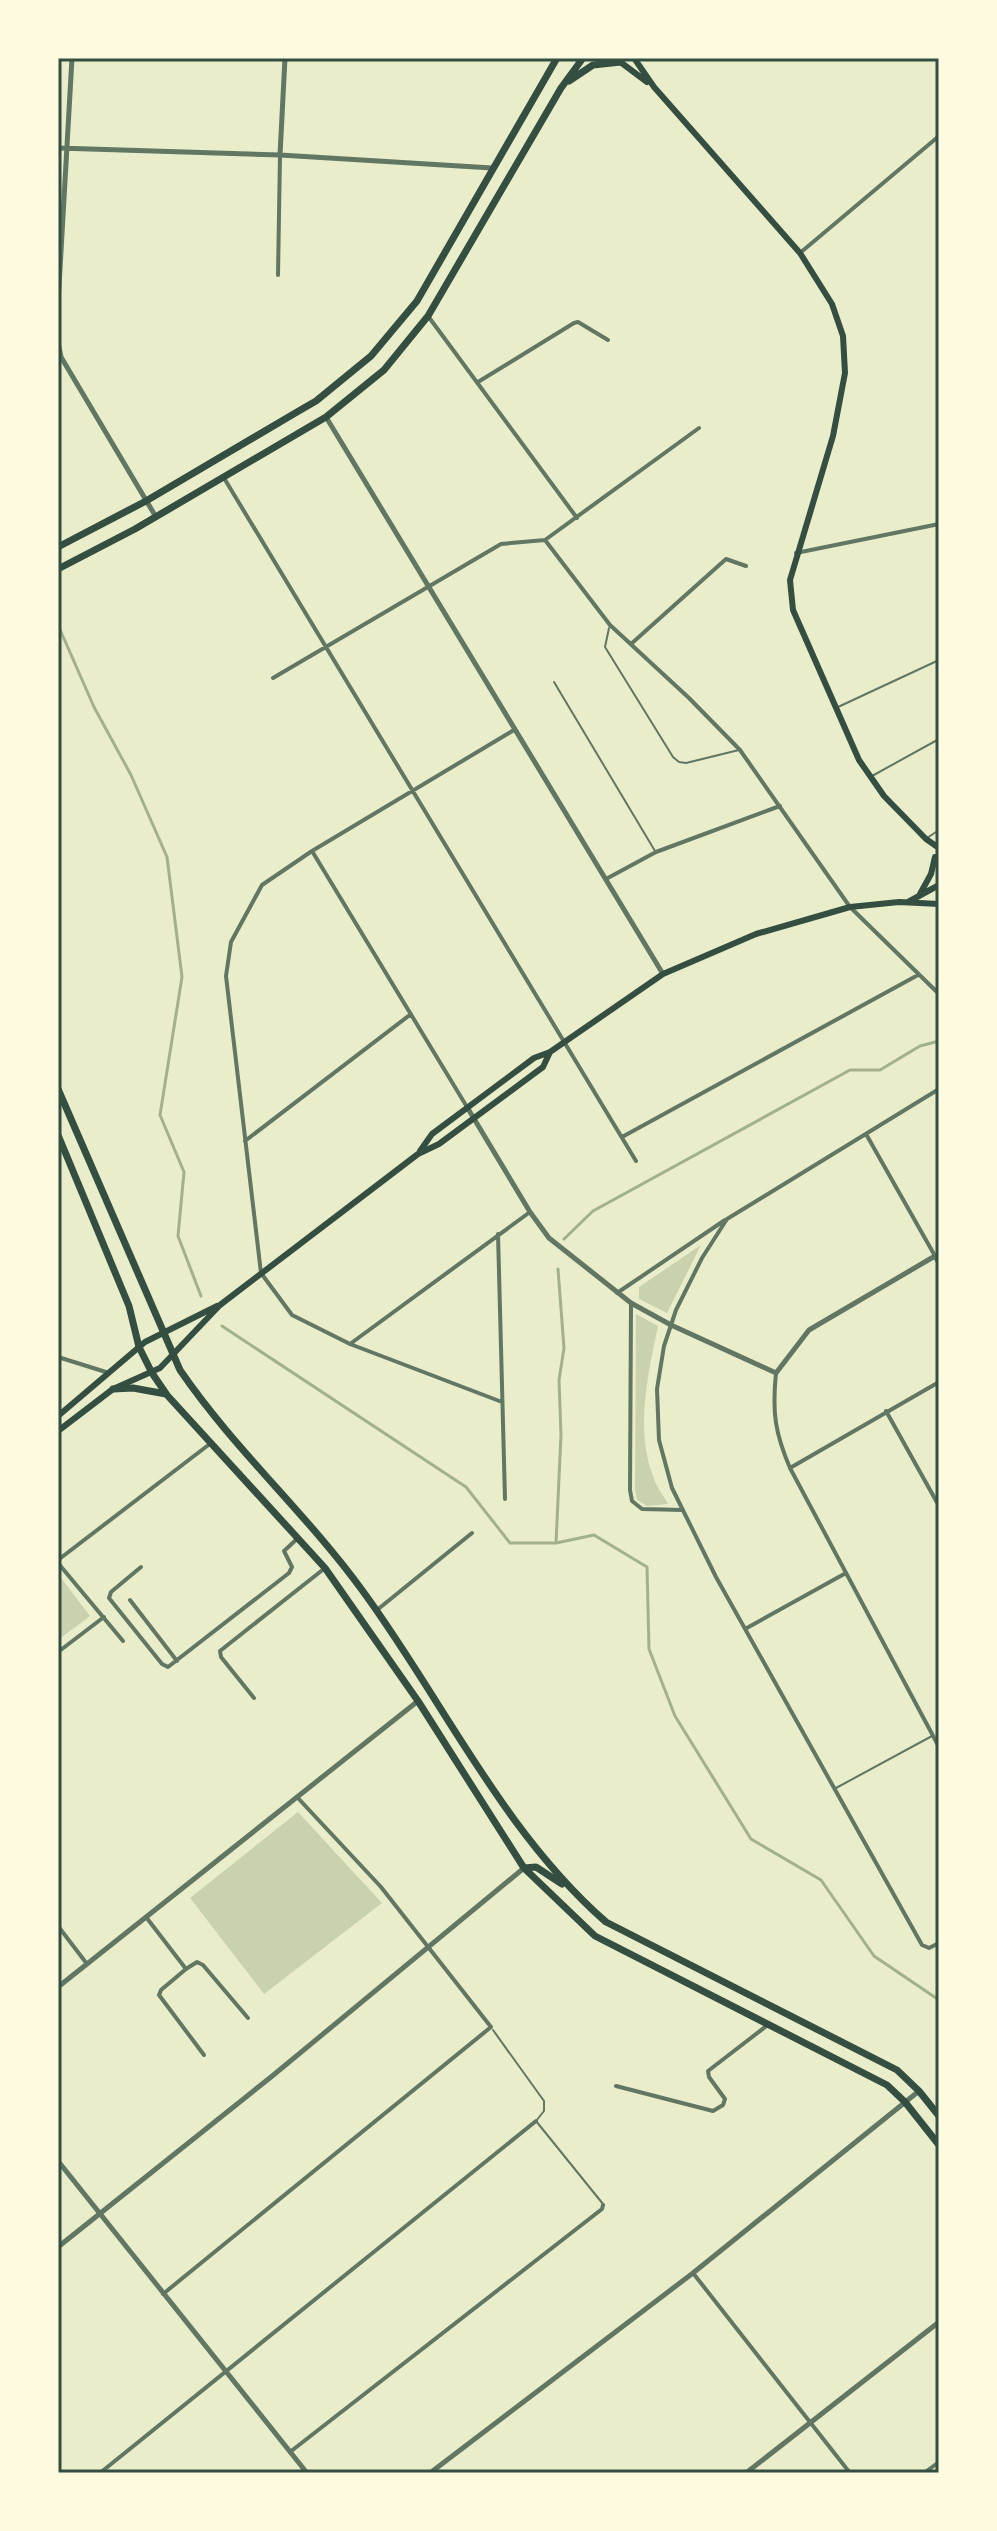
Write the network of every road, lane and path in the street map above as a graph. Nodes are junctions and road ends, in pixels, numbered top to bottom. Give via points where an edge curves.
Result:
1 (72, 58) edge
2 (285, 58) edge
3 (557, 58) edge
4 (583, 58) edge
5 (634, 58) edge
6 (618, 60) edge
7 (654, 87) junction
8 (561, 88) junction
9 (939, 136) edge
10 (58, 148) edge
11 (68, 149) junction
12 (280, 155) junction
13 (492, 168) junction
14 (800, 253) junction
15 (278, 275) dead end
16 (58, 304) edge
17 (428, 316) junction
18 (608, 340) dead end
19 (58, 342) edge
20 (60, 357) edge
21 (478, 382) junction
22 (326, 417) junction
23 (699, 428) dead end
24 (224, 478) junction
25 (146, 501) junction
26 (156, 517) junction
27 (577, 518) junction
28 (939, 524) edge
29 (545, 540) junction
30 (58, 547) edge
31 (796, 553) junction
32 (746, 566) dead end
33 (58, 569) edge
34 (429, 585) junction
35 (610, 625) junction
36 (631, 644) junction
37 (326, 645) junction
38 (939, 660) edge
39 (273, 678) dead end
40 (554, 682) dead end
41 (836, 708) junction
42 (514, 730) junction
43 (939, 739) edge
44 (740, 750) junction
45 (871, 777) junction
46 (413, 789) junction
47 (780, 806) junction
48 (939, 830) edge
49 (926, 839) junction
50 (939, 848) edge
51 (312, 851) junction
52 (656, 852) junction
53 (937, 860) edge
54 (606, 879) junction
55 (939, 885) edge
56 (920, 894) junction
57 (908, 902) junction
58 (939, 904) edge
59 (850, 907) junction
60 (663, 974) junction
61 (918, 975) junction
62 (939, 994) edge
63 (411, 1014) junction
64 (564, 1042) junction
65 (550, 1052) junction
66 (58, 1089) edge
67 (939, 1089) edge
68 (467, 1107) junction
69 (475, 1117) junction
70 (866, 1134) junction
71 (58, 1135) edge
72 (622, 1138) junction
73 (245, 1141) junction
74 (418, 1154) junction
75 (636, 1161) dead end
76 (530, 1212) junction
77 (727, 1219) junction
78 (498, 1234) junction
79 (937, 1254) edge
80 (939, 1263) edge
81 (261, 1273) junction
82 (617, 1293) junction
83 (631, 1303) junction
84 (220, 1305) junction
85 (671, 1325) junction
86 (163, 1332) junction
87 (350, 1344) junction
88 (139, 1347) junction
89 (172, 1355) junction
90 (58, 1357) edge
91 (110, 1373) junction
92 (152, 1373) junction
93 (776, 1373) junction
94 (939, 1382) edge
95 (113, 1389) junction
96 (167, 1395) junction
97 (502, 1402) junction
98 (886, 1411) junction
99 (58, 1416) edge
100 (58, 1431) edge
101 (211, 1443) junction
102 (790, 1468) junction
103 (505, 1499) dead end
104 (939, 1506) edge
105 (683, 1510) junction
106 (472, 1533) dead end
107 (298, 1538) junction
108 (58, 1561) edge
109 (141, 1567) dead end
110 (325, 1568) junction
111 (846, 1573) junction
112 (130, 1600) dead end
113 (377, 1610) junction
114 (104, 1617) junction
115 (745, 1629) junction
116 (123, 1641) dead end
117 (58, 1652) edge
118 (177, 1661) junction
119 (254, 1698) dead end
120 (418, 1701) junction
121 (933, 1736) junction
122 (939, 1747) edge
123 (835, 1789) junction
124 (297, 1797) junction
125 (524, 1868) junction
126 (582, 1901) junction
127 (146, 1917) junction
128 (58, 1926) edge
129 (939, 1943) edge
130 (429, 1947) junction
131 (87, 1964) junction
132 (186, 1969) junction
133 (58, 1987) edge
134 (248, 2018) dead end
135 (769, 2024) junction
136 (491, 2027) junction
137 (204, 2055) dead end
138 (616, 2086) dead end
139 (919, 2091) junction
140 (905, 2102) junction
141 (939, 2116) edge
142 (536, 2121) junction
143 (939, 2145) edge
144 (58, 2161) edge
145 (603, 2205) joint
146 (99, 2214) junction
147 (58, 2247) edge
148 (693, 2273) junction
149 (163, 2294) junction
150 (939, 2322) edge
151 (226, 2373) junction
152 (810, 2423) junction
153 (290, 2452) junction
154 (939, 2462) edge
155 (100, 2473) edge
156 (307, 2473) edge
157 (430, 2473) edge
158 (746, 2473) edge
159 (850, 2473) edge
160 (924, 2473) edge

1 - 11 street
2 - 12 street
3 - 13 main road
4 - 8 main road
5 - 7 main road
6 - 7 main road
6 - 8 main road via 593,65
7 - 14 main road
8 - 17 main road
9 - 14 street
10 - 11 street
11 - 12 street
11 - 16 street
12 - 13 street
12 - 15 street
13 - 25 main road via 417,301 371,356 316,401
14 - 31 main road via 836,315 845,373 833,436
17 - 21 street
17 - 22 main road via 384,370
18 - 21 street via 574,323
19 - 20 street
20 - 25 street
21 - 27 street
22 - 24 main road
22 - 34 street
23 - 27 street
24 - 26 main road
24 - 37 street
25 - 26 street
25 - 30 main road
26 - 33 main road
27 - 29 street
28 - 31 street
29 - 34 street via 501,544
29 - 35 street
31 - 41 main road via 790,580 793,610
32 - 36 street via 726,559
34 - 37 street
34 - 42 street
35 - 36 street
35 - 44 lane via 605,647 673,757 686,763
36 - 44 street
37 - 39 street
37 - 46 street
38 - 41 lane
40 - 52 lane
41 - 45 main road
42 - 46 street
42 - 54 street
43 - 45 lane
44 - 47 street
45 - 49 main road
46 - 51 street
46 - 64 street
47 - 52 street
47 - 59 street
48 - 49 lane
49 - 50 main road
49 - 53 main road
51 - 63 street
51 - 73 street via 262,885 231,942 226,976
52 - 54 street
53 - 56 main road
54 - 60 street
55 - 56 main road
56 - 57 main road
57 - 58 main road
57 - 59 main road
59 - 60 main road via 756,934
59 - 61 street
60 - 64 main road
61 - 62 street
61 - 72 street
63 - 68 street
63 - 73 street
64 - 65 main road
64 - 72 street
65 - 68 main road
65 - 69 main road via 543,1067
66 - 86 main road
67 - 70 street
68 - 69 street
68 - 74 main road via 432,1134
69 - 74 main road
69 - 76 street
70 - 77 street
70 - 79 street
71 - 88 main road via 129,1306
72 - 75 street
73 - 81 street
74 - 81 main road
76 - 78 street
76 - 82 street via 549,1238
77 - 82 street
77 - 85 street
78 - 87 street
78 - 97 street
79 - 80 street
79 - 93 street via 809,1330
81 - 84 main road
81 - 87 street via 292,1315
82 - 83 street
83 - 85 street
83 - 105 street via 632,1501 642,1509
84 - 86 main road
84 - 89 main road
85 - 93 street
85 - 105 street via 657,1389 657,1424 664,1463
86 - 88 main road
86 - 89 main road
87 - 97 street
88 - 91 main road
88 - 92 main road
89 - 92 main road
89 - 113 main road via 207,1409 339,1557
90 - 91 street
91 - 99 main road
92 - 95 main road
92 - 96 main road
93 - 102 street via 777,1436
94 - 98 street
95 - 96 main road
95 - 100 main road
96 - 101 main road
97 - 103 street
98 - 102 street
98 - 104 street
101 - 107 main road
101 - 108 street
102 - 111 street
105 - 115 street
106 - 113 street
107 - 110 main road
107 - 118 street via 284,1551 292,1567 289,1573
108 - 114 street
109 - 118 street via 109,1598 162,1664 168,1667
110 - 119 street via 220,1651
110 - 120 main road
111 - 115 street
111 - 121 street
112 - 118 street
113 - 126 main road via 530,1843
114 - 116 street
114 - 117 street
115 - 123 street
120 - 124 street
120 - 125 main road
121 - 122 street
121 - 123 lane
123 - 129 street via 926,1948
124 - 127 street
124 - 130 street
125 - 126 main road via 548,1873
125 - 130 street
125 - 135 main road via 595,1936
126 - 139 main road via 606,1922 897,2070
127 - 131 street
127 - 132 street
128 - 131 street
130 - 136 street
130 - 146 street
131 - 133 street
132 - 134 street via 200,1963
132 - 137 street via 159,1995
135 - 138 street via 708,2071 725,2099 713,2111
135 - 140 main road via 887,2085
136 - 142 lane via 544,2101
136 - 149 street
139 - 140 street
139 - 141 main road
140 - 143 main road
140 - 148 street
142 - 145 lane
142 - 151 street
144 - 146 street
145 - 153 street
146 - 147 street
146 - 149 street
148 - 152 street
148 - 157 street
149 - 151 street
150 - 152 street
151 - 153 street
151 - 155 street
152 - 158 street
152 - 159 street
153 - 156 street
154 - 160 street

